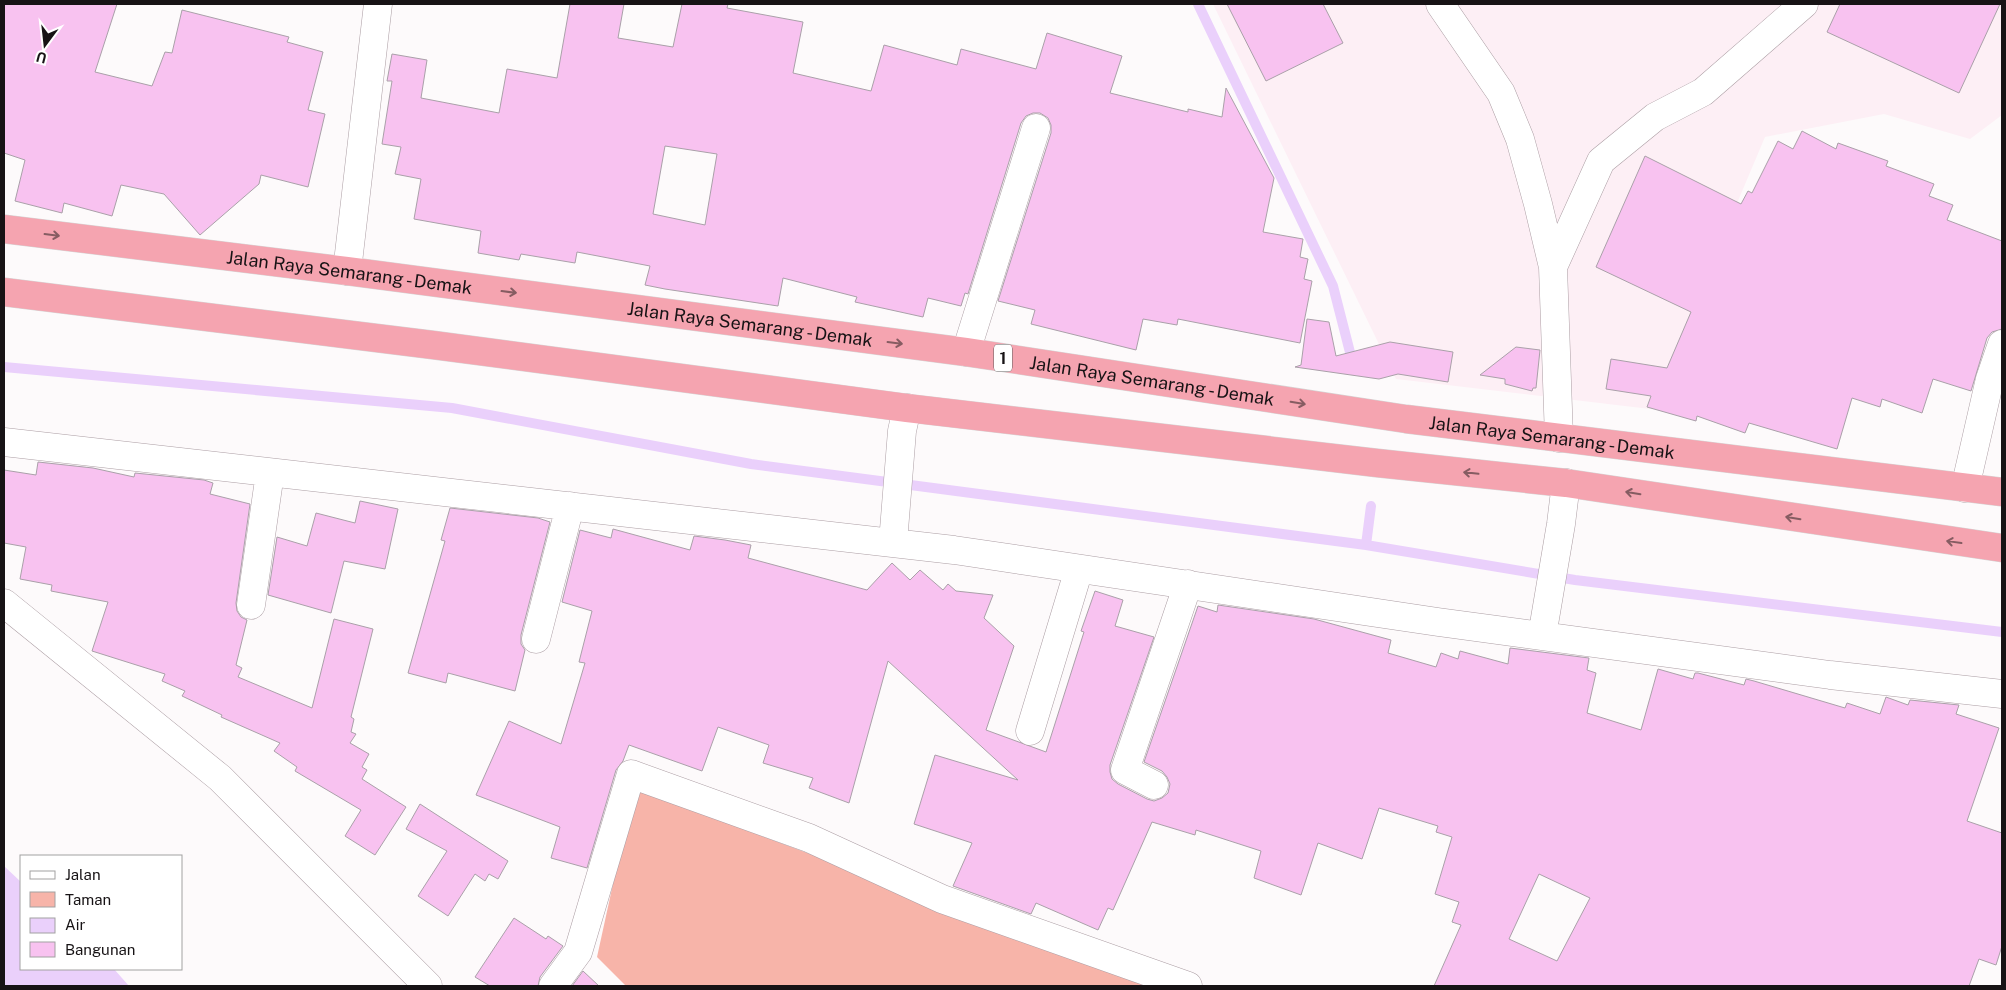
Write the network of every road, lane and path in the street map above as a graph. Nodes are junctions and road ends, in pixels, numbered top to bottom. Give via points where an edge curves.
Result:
1 (378, 4) edge
2 (1440, 4) edge
3 (1804, 4) edge
4 (1036, 128) dead end
5 (4, 228) edge
6 (1553, 267) junction
7 (347, 270) junction
8 (4, 292) edge
9 (2002, 344) edge
10 (966, 352) junction
11 (904, 419) junction
12 (1559, 438) junction
13 (4, 442) edge
14 (270, 473) junction
15 (1566, 483) junction
16 (1965, 488) junction
17 (2002, 492) edge
18 (570, 506) junction
19 (894, 536) junction
20 (2002, 548) edge
21 (1079, 569) junction
22 (1188, 584) junction
23 (4, 603) edge
24 (250, 605) dead end
25 (1542, 636) junction
26 (536, 639) dead end
27 (2002, 694) edge
28 (1030, 731) dead end
29 (1154, 785) dead end
30 (428, 986) edge
31 (553, 986) edge
32 (1188, 986) edge

1 - 7 street
2 - 6 street via 1501,93 1520,139
3 - 6 street via 1703,92 1655,117 1601,161
4 - 10 street
5 -> 7 highway, Jalan Raya Semarang - Demak / 1
6 - 12 street
7 -> 10 highway, Jalan Raya Semarang - Demak / 1
8 - 11 highway via 443,346
9 - 16 street via 1990,379
10 -> 12 highway, Jalan Raya Semarang - Demak / 1 via 1406,419
15 -> 11 highway
11 - 19 street
12 - 16 highway, Jalan Raya Semarang - Demak / 1
13 - 14 street
14 - 18 street
14 - 24 street
20 -> 15 highway
15 - 25 street
16 - 17 highway, Jalan Raya Semarang - Demak / 1
18 - 19 street
18 - 26 street
19 - 21 street
21 - 22 street
21 - 28 street
22 - 25 street
22 - 29 street via 1126,770
23 - 30 street via 220,778
25 - 27 street via 1830,675
31 - 32 street via 578,952 631,774 809,838 942,899

